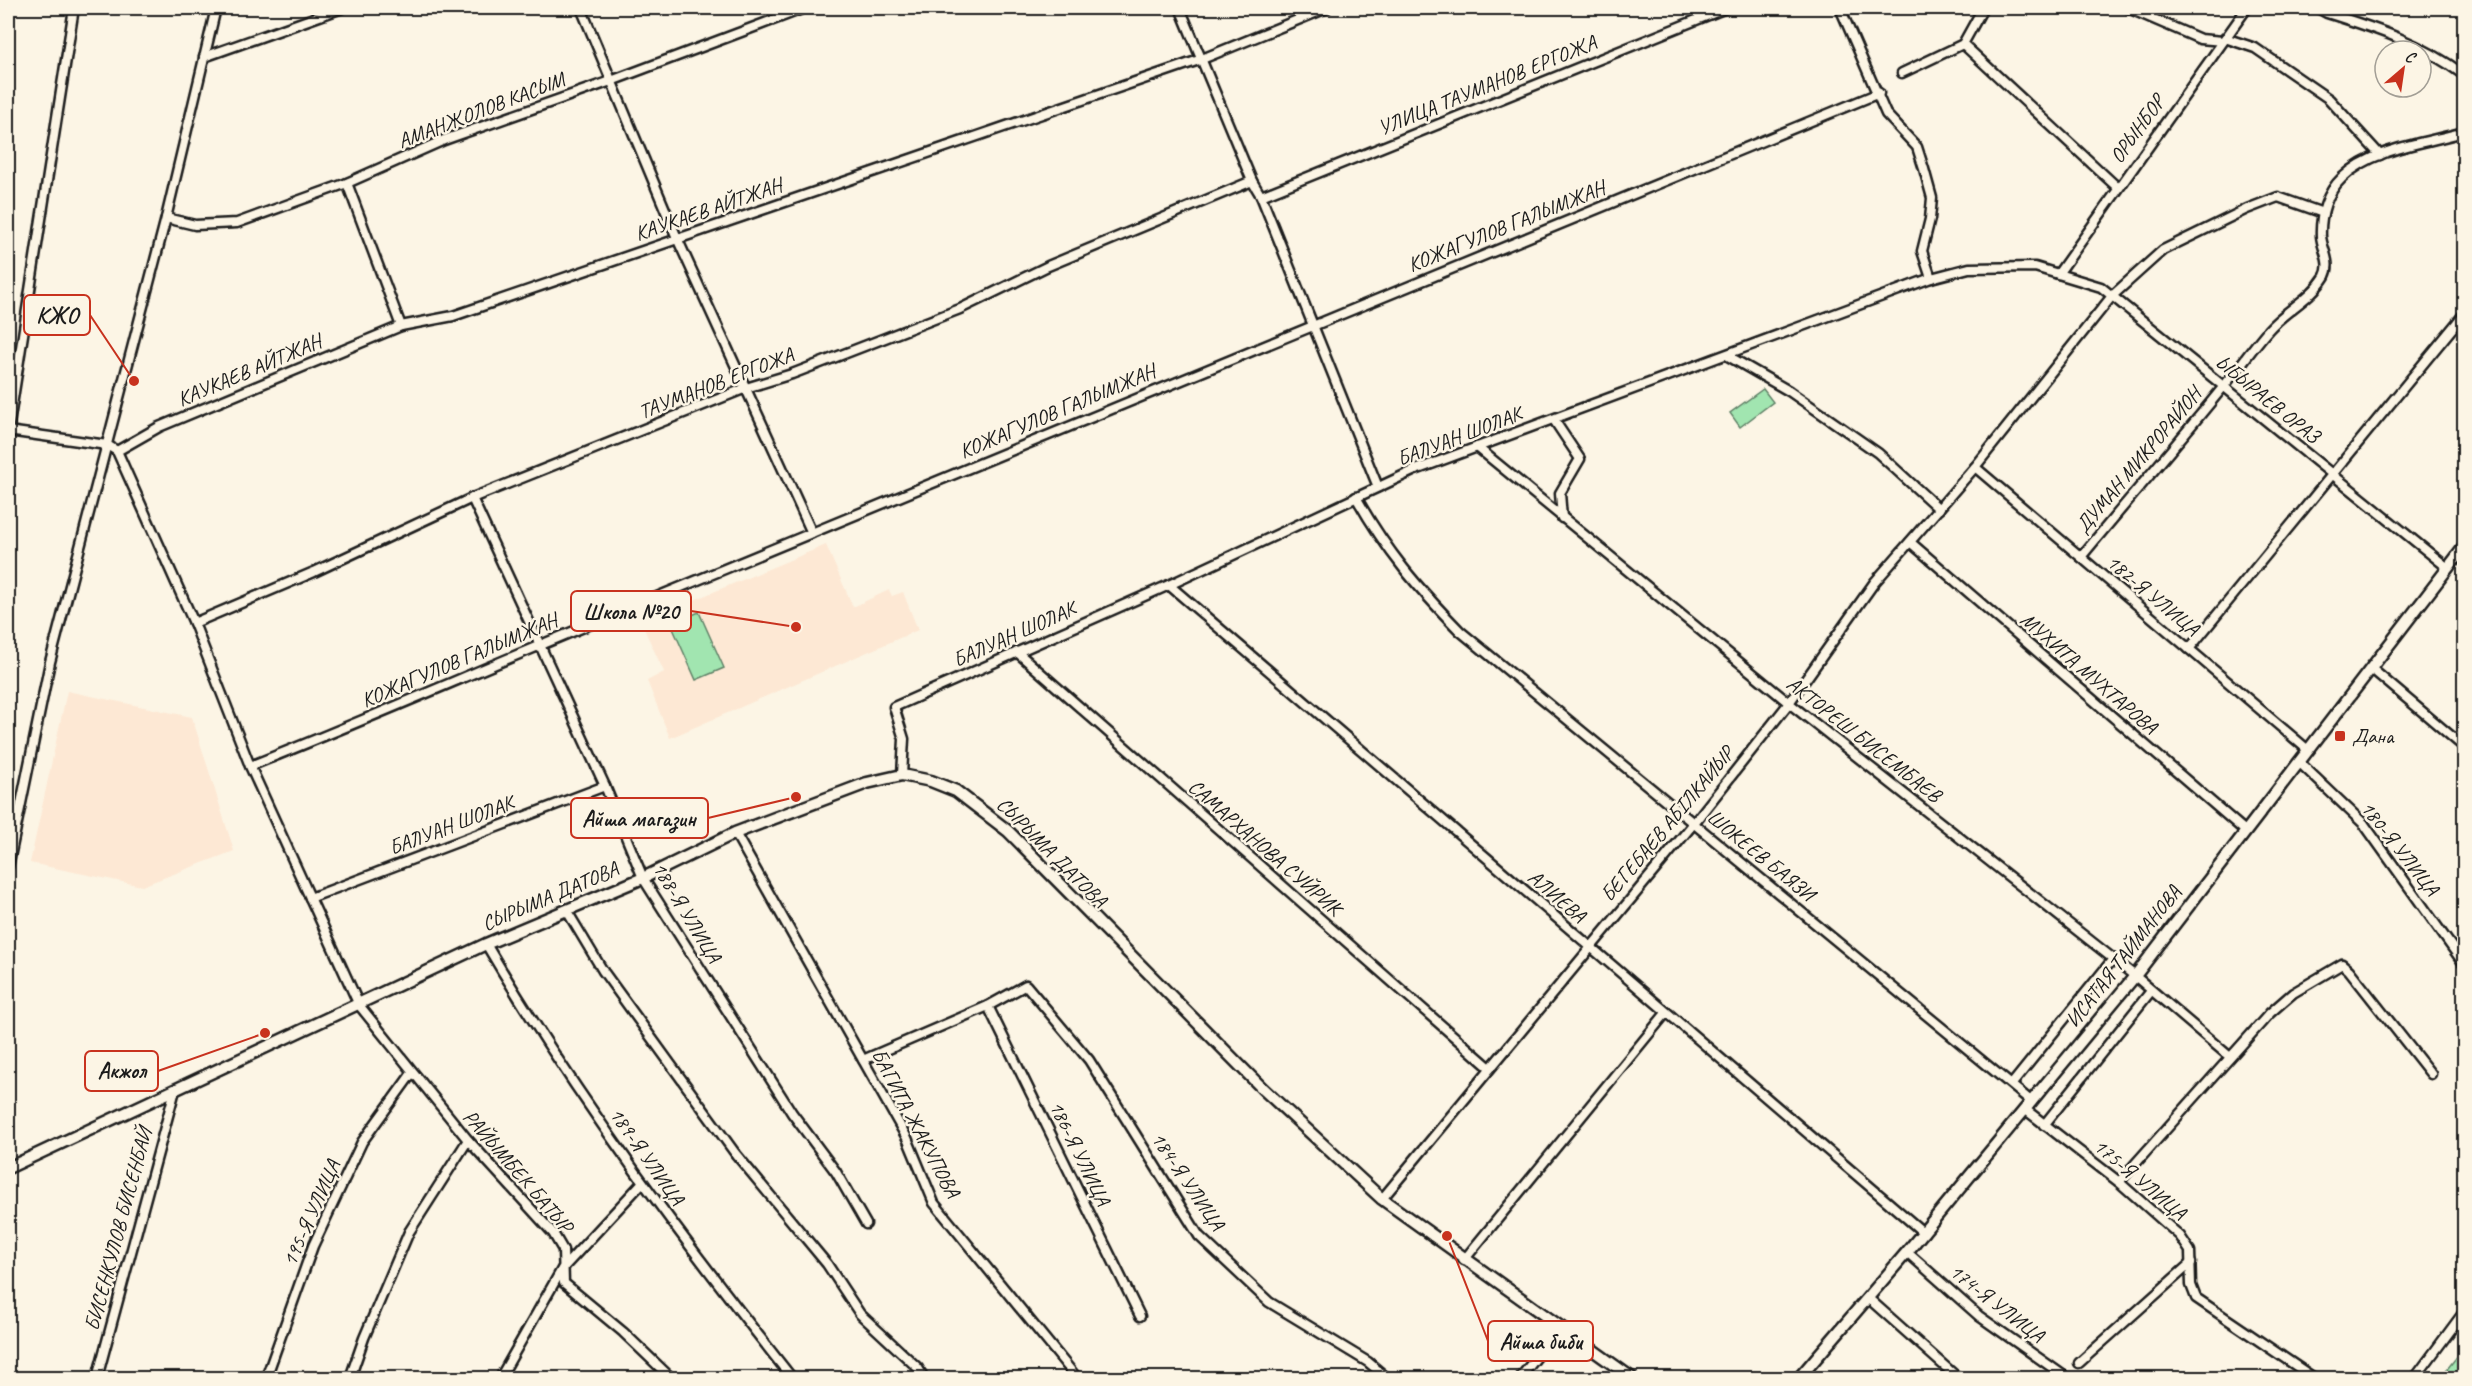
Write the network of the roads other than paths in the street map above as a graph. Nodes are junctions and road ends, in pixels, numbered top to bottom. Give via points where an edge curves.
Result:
1 (74, 8) edge
2 (216, 8) edge
3 (342, 8) edge
4 (580, 8) edge
5 (805, 8) edge
6 (1180, 8) edge
7 (1327, 8) edge
8 (1726, 8) edge
9 (1840, 8) edge
10 (1983, 8) edge
11 (2128, 8) edge
12 (2247, 8) edge
13 (2319, 8) edge
14 (2224, 40) junction
15 (1963, 44) junction
16 (204, 57) junction
17 (1202, 59) junction
18 (1902, 73) dead end
19 (2464, 75) edge
20 (611, 81) junction
21 (1879, 93) junction
22 (2464, 132) edge
23 (2380, 155) junction
24 (1252, 182) junction
25 (347, 183) junction
26 (2117, 187) junction
27 (1261, 196) junction
28 (2323, 213) junction
29 (166, 218) junction
30 (677, 238) junction
31 (2058, 273) junction
32 (1931, 278) junction
33 (2112, 296) junction
34 (2464, 314) edge
35 (1311, 325) junction
36 (401, 326) junction
37 (1728, 356) junction
38 (2224, 387) junction
39 (746, 388) junction
40 (1554, 420) junction
41 (8, 430) edge
42 (107, 445) junction
43 (1478, 447) junction
44 (117, 451) junction
45 (1975, 467) junction
46 (2332, 474) junction
47 (1378, 487) junction
48 (1356, 497) junction
49 (472, 498) junction
50 (1939, 509) junction
51 (1562, 518) junction
52 (812, 533) junction
53 (1910, 542) junction
54 (2464, 550) edge
55 (2080, 557) junction
56 (2448, 568) junction
57 (1168, 585) junction
58 (194, 623) junction
59 (541, 644) junction
60 (2189, 649) junction
61 (1017, 652) junction
62 (2372, 669) junction
63 (1789, 703) junction
64 (2464, 747) edge
65 (2308, 750) junction
66 (2299, 762) junction
67 (250, 766) junction
68 (902, 775) junction
69 (605, 786) junction
70 (1694, 823) junction
71 (2244, 830) junction
72 (735, 833) junction
73 (8, 867) edge
74 (643, 878) junction
75 (310, 898) junction
76 (567, 910) junction
77 (486, 944) junction
78 (1589, 946) junction
79 (2113, 959) junction
80 (2464, 964) edge
81 (2135, 976) junction
82 (2151, 991) junction
83 (359, 1005) junction
84 (988, 1006) junction
85 (1666, 1013) junction
86 (2230, 1058) junction
87 (863, 1060) junction
88 (1490, 1068) junction
89 (412, 1073) junction
90 (2431, 1074) dead end
91 (2012, 1084) junction
92 (175, 1090) junction
93 (2029, 1106) junction
94 (2044, 1125) junction
95 (468, 1140) junction
96 (8, 1168) edge
97 (2119, 1182) junction
98 (642, 1183) junction
99 (1382, 1198) junction
100 (866, 1224) dead end
101 (1923, 1233) junction
102 (1907, 1252) junction
103 (1464, 1260) junction
104 (2191, 1263) junction
105 (562, 1269) junction
106 (1868, 1298) junction
107 (2464, 1312) edge
108 (1140, 1316) dead end
109 (1560, 1328) junction
110 (2079, 1363) dead end
111 (96, 1378) edge
112 (266, 1378) edge
113 (350, 1378) edge
114 (500, 1378) edge
115 (671, 1378) edge
116 (792, 1378) edge
117 (924, 1378) edge
118 (1077, 1378) edge
119 (1387, 1378) edge
120 (1520, 1378) edge
121 (1632, 1378) edge
122 (1799, 1378) edge
123 (1958, 1378) edge
124 (2067, 1378) edge
125 (2314, 1378) edge
126 (2415, 1378) edge

1 - 41 street
2 - 16 street
3 - 16 street
4 - 20 street
5 - 20 street, АМАНЖОЛОВ КАСЫМ
6 - 17 street
7 - 17 street, КАУКАЕВ АЙТЖАН
8 - 27 street, УЛИЦА ТАУМАНОВ ЕРГОЖА
9 - 21 street
10 - 15 street
11 - 14 street via 2200,39
12 - 14 street, ОРЫНБОР
13 - 19 street via 2327,14 2398,35
14 - 23 street via 2255,48 2329,99
14 - 26 street, ОРЫНБОР
15 - 18 street
15 - 26 street
16 - 29 street
17 - 24 street
17 - 30 street, КАУКАЕВ АЙТЖАН
20 - 25 street, АМАНЖОЛОВ КАСЫМ via 444,140
20 - 30 street
21 - 32 street via 1886,114 1917,147 1924,169 1932,198 1922,251
21 - 35 street, КОЖАГУЛОВ ГАЛЫМЖАН
22 - 23 street
23 - 28 street via 2355,167 2340,180 2327,198
24 - 27 street
24 - 39 street, ТАУМАНОВ ЕРГОЖА via 1048,266 960,309
25 - 29 street, АМАНЖОЛОВ КАСЫМ via 237,223 195,225
25 - 36 street
26 - 31 street, ОРЫНБОР
27 - 35 street
28 - 33 street via 2278,197 2256,205 2163,250
28 - 38 street, ДУМАН МИКРОРАЙОН via 2321,236 2327,257 2326,274 2311,293 2270,328
29 - 42 street
30 - 36 street, КАУКАЕВ АЙТЖАН via 453,316
30 - 39 street
31 - 32 street, БАЛУАН ШОЛАК via 2035,267 1969,268
31 - 33 street, ЫБЫРАЕВ ОРАЗ via 2101,287
32 - 37 street, БАЛУАН ШОЛАК
33 - 38 street, ЫБЫРАЕВ ОРАЗ
33 - 45 street
34 - 46 street
35 - 47 street
35 - 52 street, КОЖАГУЛОВ ГАЛЫМЖАН
36 - 44 street, КАУКАЕВ АЙТЖАН via 159,427
37 - 40 street, БАЛУАН ШОЛАК
37 - 50 street via 1789,390 1878,453
38 - 46 street, ЫБЫРАЕВ ОРАЗ
38 - 55 street, ДУМАН МИКРОРАЙОН
39 - 49 street, ТАУМАНОВ ЕРГОЖА
39 - 52 street
40 - 43 street, БАЛУАН ШОЛАК
40 - 51 street via 1580,459 1560,493
41 - 42 street
42 - 44 street
42 - 73 street via 50,662
43 - 47 street, БАЛУАН ШОЛАК
43 - 51 street, АКТОРЕШ БИСЕМБАЕВ
44 - 58 street, РАЙЫМБЕК БАТЫР
45 - 50 street, БЕГЕБАЕВ АБІЛКАЙЫР
45 - 55 street, 182-Я УЛИЦА
46 - 56 street, ЫБЫРАЕВ ОРАЗ
46 - 60 street
47 - 48 street, БАЛУАН ШОЛАК
48 - 57 street, БАЛУАН ШОЛАК
48 - 70 street, ШОКЕЕВ БАЯЗИ via 1380,540 1413,583 1460,631
49 - 58 street, ТАУМАНОВ ЕРГОЖА
49 - 59 street, 188-Я УЛИЦА
50 - 53 street, БЕГЕБАЕВ АБІЛКАЙЫР
51 - 63 street, АКТОРЕШ БИСЕМБАЕВ
52 - 59 street, КОЖАГУЛОВ ГАЛЫМЖАН
53 - 63 street, БЕГЕБАЕВ АБІЛКАЙЫР via 1874,583
53 - 71 street, МУХИТА МУХТАРОВА
54 - 56 street, ИСАТАЯ ТАЙМАНОВА
55 - 60 street, 182-Я УЛИЦА
56 - 62 street, ИСАТАЯ ТАЙМАНОВА
57 - 61 street, БАЛУАН ШОЛАК
57 - 78 street, АЛИЕВА
58 - 67 street, РАЙЫМБЕК БАТЫР
59 - 67 street, КОЖАГУЛОВ ГАЛЫМЖАН
59 - 69 street, 188-Я УЛИЦА
60 - 65 street, 182-Я УЛИЦА
61 - 68 street, БАЛУАН ШОЛАК via 894,707 904,739
61 - 88 street, САМАРХАНОВА СУЙРИК
62 - 64 street
62 - 65 street, ИСАТАЯ ТАЙМАНОВА
63 - 70 street, БЕГЕБАЕВ АБІЛКАЙЫР
63 - 79 street, АКТОРЕШ БИСЕМБАЕВ
65 - 66 street, ИСАТАЯ ТАЙМАНОВА
66 - 71 street, ИСАТАЯ ТАЙМАНОВА
66 - 80 street, 180-Я УЛИЦА via 2364,824
67 - 75 street, РАЙЫМБЕК БАТЫР
68 - 72 street, СЫРЫМА ДАТОВА via 834,794
68 - 99 street, СЫРЫМА ДАТОВА via 956,792 1008,831 1255,1081
69 - 74 street, 188-Я УЛИЦА
69 - 75 street, БАЛУАН ШОЛАК
70 - 78 street, БЕГЕБАЕВ АБІЛКАЙЫР
70 - 91 street, ШОКЕЕВ БАЯЗИ
71 - 81 street, ИСАТАЯ ТАЙМАНОВА
72 - 74 street, СЫРЫМА ДАТОВА
72 - 87 street, БАГИТА ЖАКУПОВА
74 - 76 street, СЫРЫМА ДАТОВА
74 - 100 street, 188-Я УЛИЦА
75 - 83 street, РАЙЫМБЕК БАТЫР
76 - 77 street, СЫРЫМА ДАТОВА
76 - 117 street via 603,971 735,1153 827,1263 860,1314
77 - 83 street, СЫРЫМА ДАТОВА
77 - 98 street, 189-Я УЛИЦА via 530,1018
78 - 85 street, АЛИЕВА
78 - 88 street, БЕГЕБАЕВ АБІЛКАЙЫР
79 - 81 street, АКТОРЕШ БИСЕМБАЕВ
79 - 91 street
81 - 82 street, АКТОРЕШ БИСЕМБАЕВ
81 - 93 street, ИСАТАЯ ТАЙМАНОВА
82 - 86 street, АКТОРЕШ БИСЕМБАЕВ
82 - 94 street
83 - 89 street, РАЙЫМБЕК БАТЫР
83 - 92 street, СЫРЫМА ДАТОВА
84 - 87 street
84 - 108 street, 186-Я УЛИЦА
84 - 119 street, 184-Я УЛИЦА via 1026,985 1089,1060 1199,1236 1269,1302 1368,1362
85 - 101 street, АЛИЕВА
85 - 103 street
86 - 90 street via 2293,993 2342,964
86 - 97 street
87 - 118 street, БАГИТА ЖАКУПОВА via 907,1138 934,1203
88 - 99 street, БЕГЕБАЕВ АБІЛКАЙЫР
89 - 95 street, РАЙЫМБЕК БАТЫР
89 - 112 street, 195-Я УЛИЦА via 362,1142 313,1246
91 - 93 street, ШОКЕЕВ БАЯЗИ
92 - 96 street, СЫРЫМА ДАТОВА
92 - 111 street, БИСЕНКУЛОВ БИСЕНБАЙ
93 - 94 street, 175-Я УЛИЦА
93 - 101 street, ИСАТАЯ ТАЙМАНОВА
94 - 97 street, 175-Я УЛИЦА
95 - 105 street, РАЙЫМБЕК БАТЫР via 552,1233 563,1250
95 - 113 street via 408,1232
97 - 104 street, 175-Я УЛИЦА via 2180,1236 2190,1251
98 - 105 street
98 - 116 street, 189-Я УЛИЦА
99 - 103 street, СЫРЫМА ДАТОВА
101 - 102 street, ИСАТАЯ ТАЙМАНОВА
102 - 106 street, ИСАТАЯ ТАЙМАНОВА
102 - 124 street, 174-Я УЛИЦА via 1979,1316
103 - 109 street, СЫРЫМА ДАТОВА
104 - 110 street
104 - 125 street, 175-Я УЛИЦА via 2191,1285 2196,1298
105 - 114 street
105 - 115 street, РАЙЫМБЕК БАТЫР via 564,1283 572,1292 623,1332
106 - 122 street, ИСАТАЯ ТАЙМАНОВА
106 - 123 street
107 - 126 street
109 - 120 street
109 - 121 street, СЫРЫМА ДАТОВА

